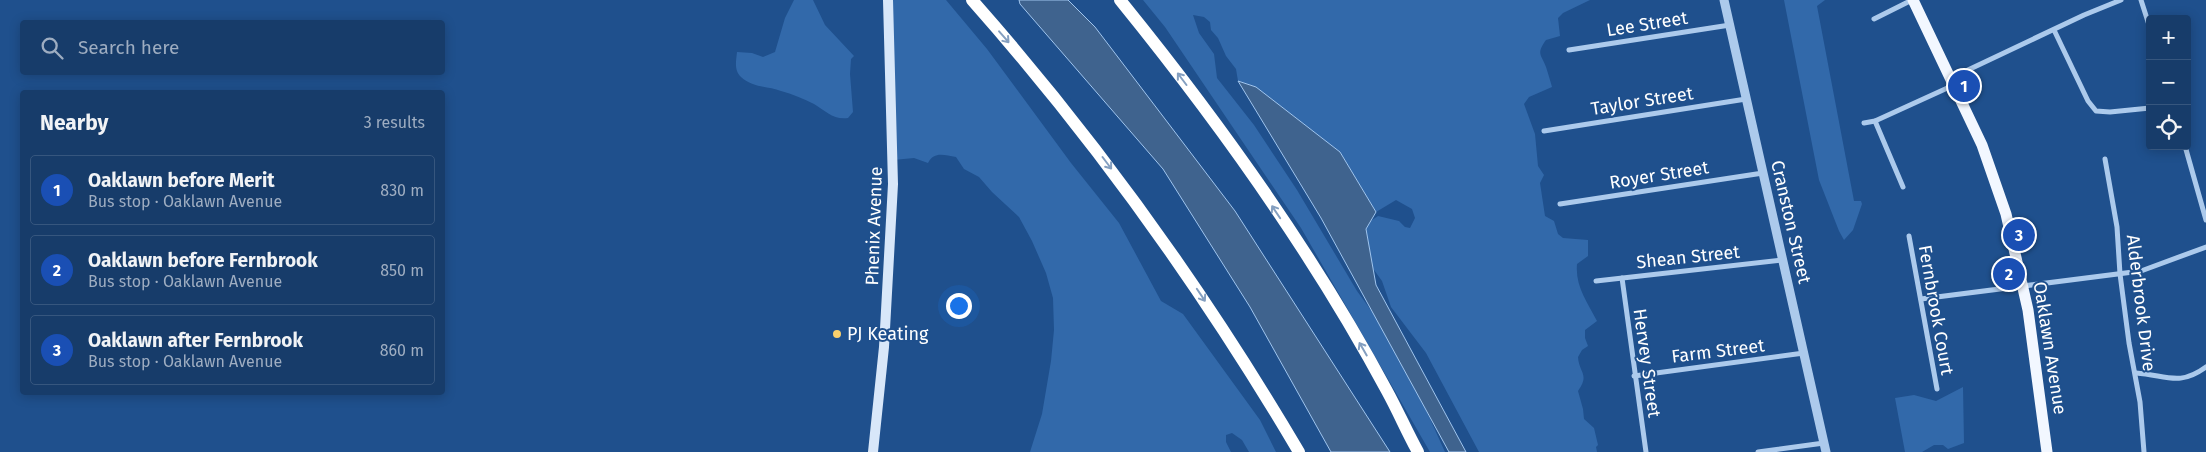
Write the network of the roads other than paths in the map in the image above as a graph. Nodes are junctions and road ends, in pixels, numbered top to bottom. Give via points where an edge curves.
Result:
1 (888, 0) edge
2 (972, 0) edge
3 (1120, 0) edge
4 (1724, 0) edge
5 (1913, 0) edge
6 (2122, 0) edge
7 (2141, 0) edge
8 (2146, 16) edge
9 (1874, 19) dead end
10 (1730, 25) junction
11 (2054, 30) junction
12 (1569, 50) dead end
13 (1953, 81) junction
14 (1746, 99) junction
15 (2146, 108) edge
16 (1875, 121) junction
17 (1864, 123) dead end
18 (1544, 131) dead end
19 (2186, 150) edge
20 (2105, 159) dead end
21 (1763, 173) junction
22 (1903, 187) dead end
23 (1560, 204) dead end
24 (2206, 220) edge
25 (1909, 236) dead end
26 (2206, 247) edge
27 (1783, 260) junction
28 (2120, 274) junction
29 (1622, 278) junction
30 (1596, 281) dead end
31 (2023, 286) junction
32 (1921, 299) junction
33 (1805, 353) junction
34 (2206, 367) edge
35 (2136, 373) junction
36 (1634, 376) junction
37 (1937, 389) dead end
38 (1387, 392) junction
39 (1270, 404) junction
40 (1825, 447) edge
41 (873, 452) edge
42 (1292, 452) edge
43 (1299, 452) edge
44 (1418, 452) edge
45 (1427, 452) edge
46 (1646, 452) edge
47 (1758, 452) edge
48 (2047, 452) edge
49 (2144, 452) edge

1 - 41 main road, Phenix Avenue via 893,184 884,347
2 -> 39 highway via 1064,108 1137,204 1211,310
38 -> 3 highway via 1325,286 1262,191 1205,109
4 - 10 street, Cranston Street
5 - 9 street
5 - 13 main road, Oaklawn Avenue
6 - 11 street
7 - 8 street
10 - 12 street, Lee Street
10 - 14 street, Cranston Street
11 - 13 street
11 - 15 street via 2096,111
13 - 16 street
13 - 31 main road, Oaklawn Avenue via 1997,186
14 - 18 street, Taylor Street
14 - 21 street, Cranston Street
16 - 17 street
16 - 22 street
19 - 24 street
20 - 28 street, Alderbrook Drive via 2118,234
21 - 23 street, Royer Street
21 - 27 street, Cranston Street
25 - 32 street, Fernbrook Court
26 - 28 street via 2141,271
27 - 29 street, Shean Street
27 - 33 street, Cranston Street
28 - 31 street
28 - 35 street, Alderbrook Drive
29 - 30 street, Shean Street
29 - 36 street, Hervey Street
31 - 32 street
31 - 48 main road, Oaklawn Avenue via 2035,350
32 - 37 street, Fernbrook Court
33 - 36 street, Farm Street
33 - 40 street, Cranston Street
34 - 35 street via 2182,379
35 - 49 street, Alderbrook Drive
36 - 46 street, Hervey Street
38 - 44 highway
38 - 45 highway
39 - 42 highway
39 - 43 highway
40 - 47 street

